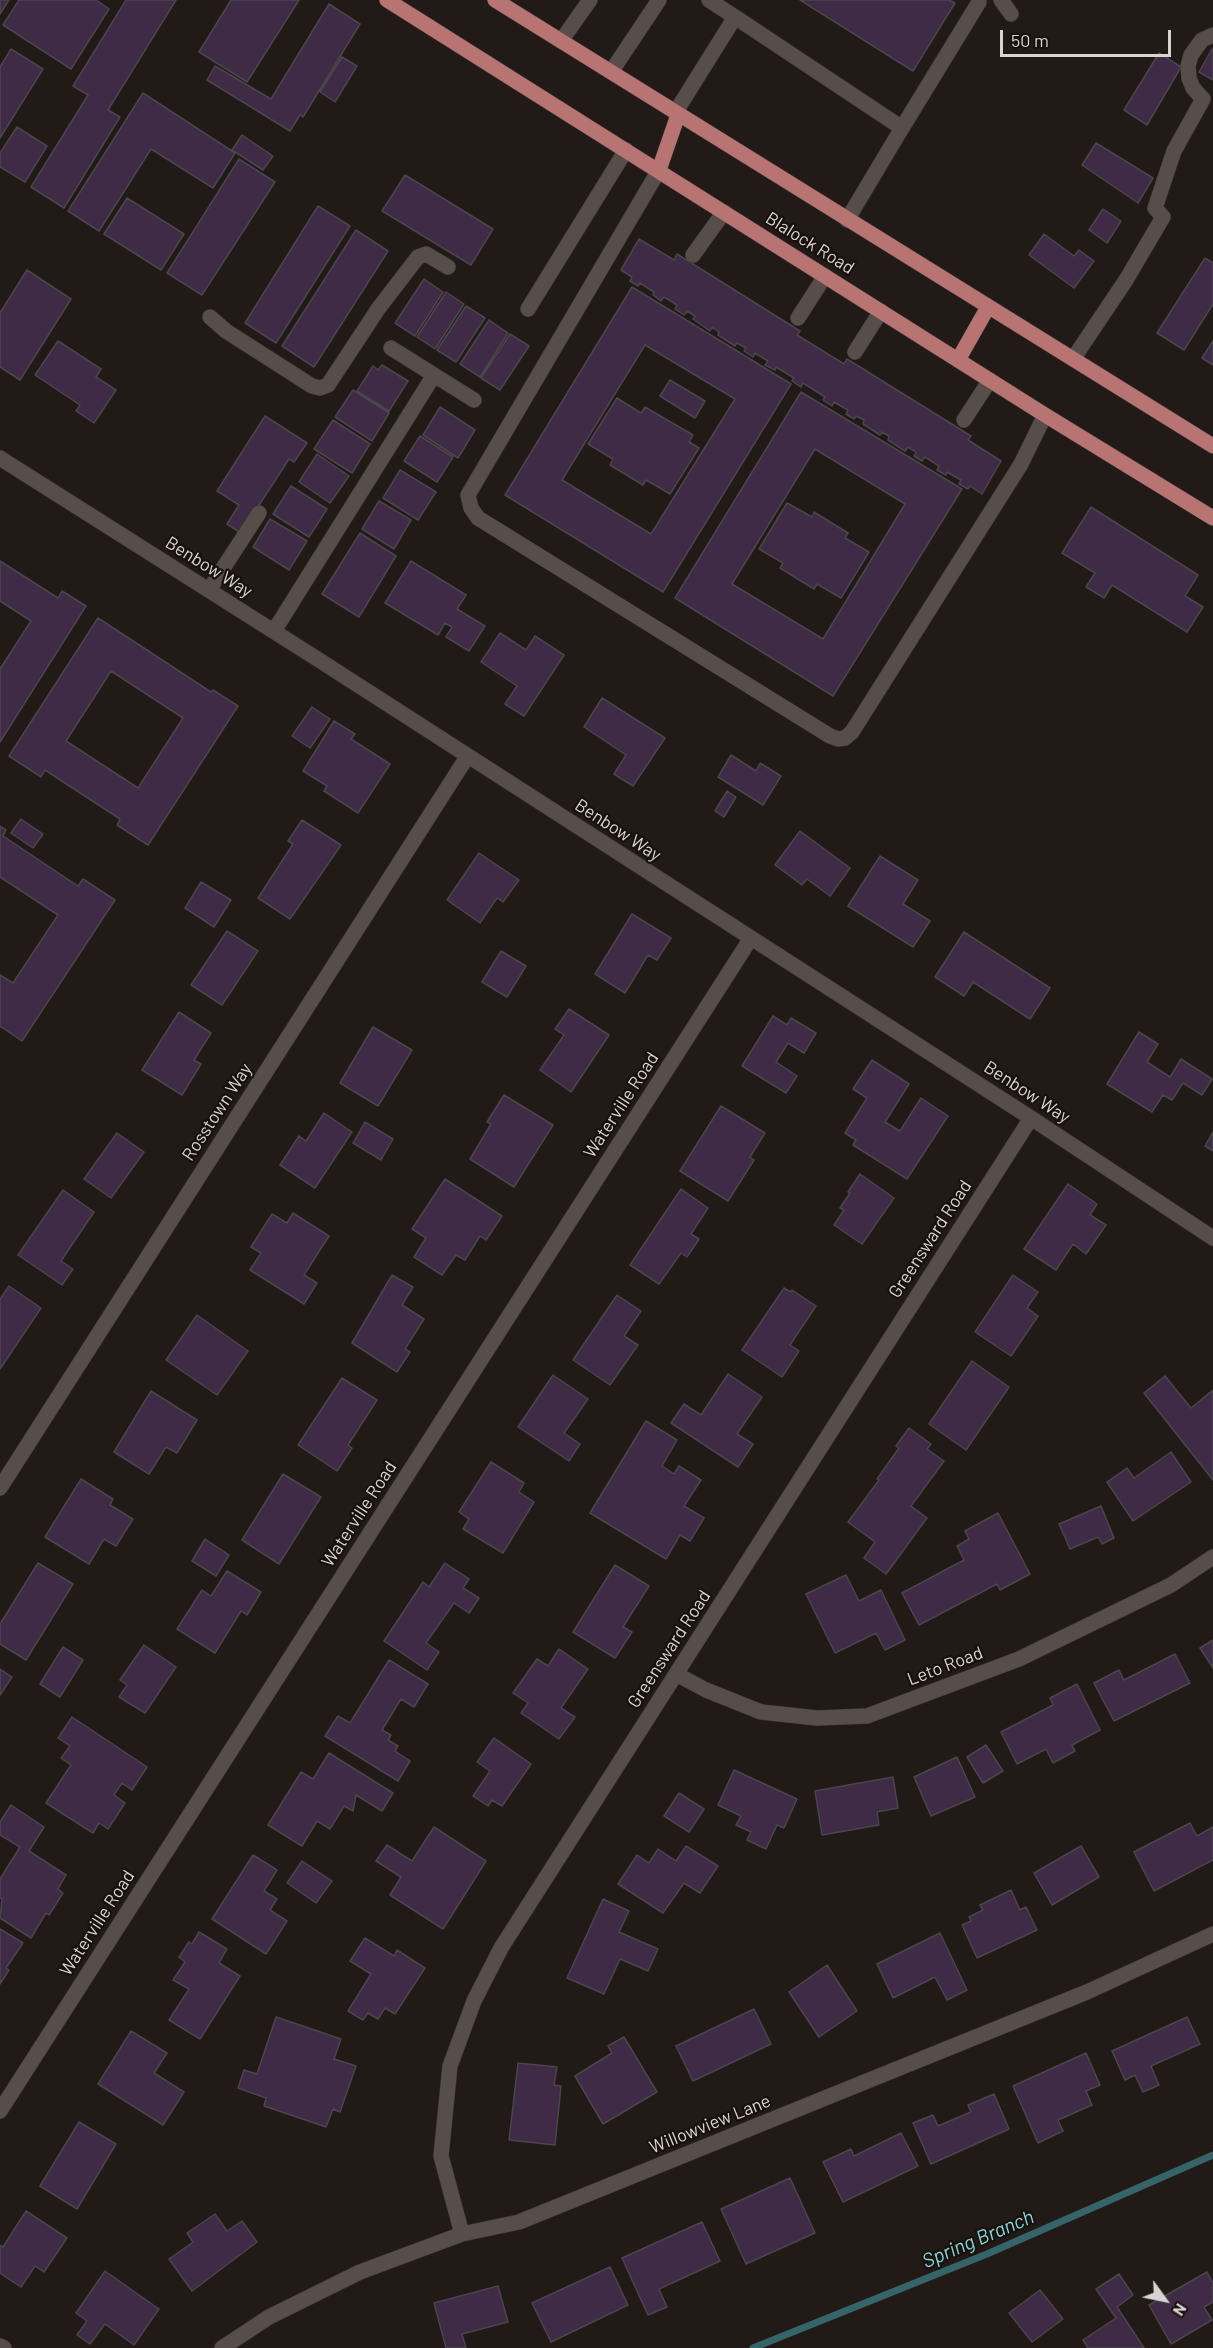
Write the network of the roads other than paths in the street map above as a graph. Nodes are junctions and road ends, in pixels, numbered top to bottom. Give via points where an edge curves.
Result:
1 (495, 0) edge
2 (590, 0) edge
3 (658, 0) edge
4 (709, 0) edge
5 (1002, 0) edge
6 (392, 1) edge
7 (982, 1) edge
8 (1011, 14) dead end
9 (735, 17) junction
10 (1213, 35) edge
11 (561, 41) junction
12 (611, 72) junction
13 (676, 114) junction
14 (902, 128) junction
15 (626, 150) junction
16 (659, 170) junction
17 (724, 212) junction
18 (847, 220) junction
19 (693, 255) dead end
20 (448, 267) dead end
21 (825, 276) junction
22 (988, 307) junction
23 (528, 309) dead end
24 (880, 311) junction
25 (210, 317) dead end
26 (798, 318) dead end
27 (391, 348) dead end
28 (855, 352) dead end
29 (1073, 359) junction
30 (958, 360) junction
31 (434, 375) junction
32 (990, 380) junction
33 (474, 400) dead end
34 (1045, 415) junction
35 (964, 420) dead end
36 (1213, 446) edge
37 (0, 458) edge
38 (259, 513) dead end
39 (1213, 518) edge
40 (209, 590) junction
41 (274, 631) junction
42 (467, 757) junction
43 (751, 938) junction
44 (1031, 1118) junction
45 (1213, 1238) edge
46 (0, 1488) edge
47 (1213, 1557) edge
48 (676, 1674) junction
49 (1213, 1934) edge
50 (0, 2110) edge
51 (462, 2234) junction
52 (0, 2346) edge
53 (4, 2348) edge
54 (222, 2348) edge

1 - 11 main road
2 - 11 street
3 - 12 street
4 - 9 street
5 - 8 street
6 - 15 main road, Blalock Road
7 - 14 street
9 - 13 street
9 - 14 street
10 - 29 street via 1202,40 1191,55 1189,78 1203,99 1174,151 1155,208 1162,217
11 - 12 main road
12 - 13 main road
13 - 16 main road
13 - 18 main road
14 - 18 street
15 - 16 main road, Blalock Road
15 - 23 street
16 - 17 main road, Blalock Road
16 - 34 street via 468,495 478,518 830,736 845,738 1021,464
17 - 19 street
17 - 21 main road, Blalock Road
18 - 22 main road
20 - 25 street via 426,254 418,257 328,385 320,388 312,387
21 - 24 main road, Blalock Road
21 - 26 street
22 - 29 main road
22 - 30 main road
24 - 28 street
24 - 30 main road, Blalock Road
27 - 31 street
29 - 36 main road
30 - 32 main road, Blalock Road
31 - 33 street
31 - 41 street
32 - 34 main road, Blalock Road
32 - 35 street
34 - 39 main road, Blalock Road
37 - 40 street, Benbow Way
38 - 40 street
40 - 41 street, Benbow Way
41 - 42 street, Benbow Way
42 - 43 street, Benbow Way
42 - 46 street, Rosstown Way
43 - 44 street, Benbow Way
43 - 50 street, Waterville Road
44 - 45 street, Benbow Way
44 - 48 street, Greensward Road
47 - 48 street, Leto Road via 1171,1585 1019,1659 867,1716 817,1718 761,1712
48 - 51 street, Greensward Road via 501,1948 474,2001 450,2066 441,2156
49 - 51 street, Willowview Lane via 1076,1997 519,2222
51 - 54 street, Willowview Lane via 360,2272 269,2317
52 - 53 street

